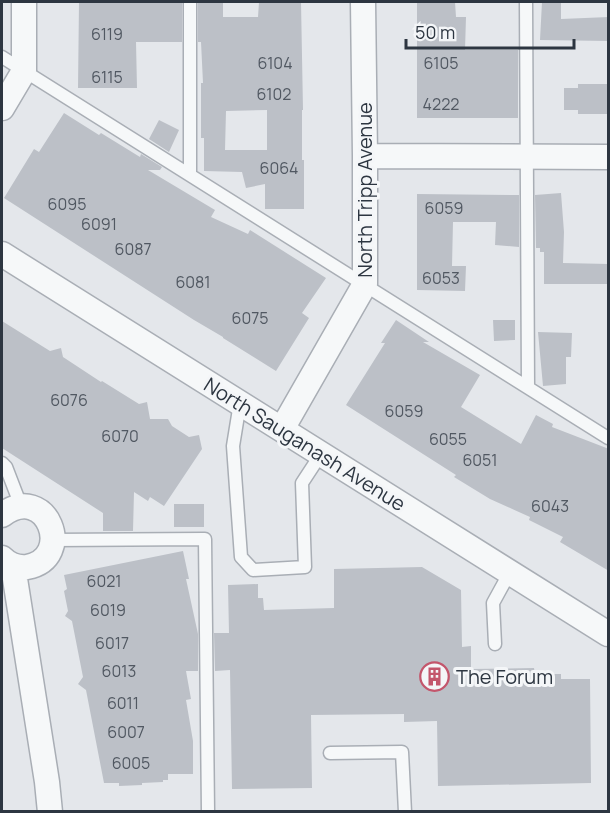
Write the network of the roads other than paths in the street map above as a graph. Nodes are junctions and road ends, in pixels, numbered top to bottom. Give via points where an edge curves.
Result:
1 (24, 2) edge
2 (190, 2) edge
3 (363, 2) edge
4 (526, 2) edge
5 (2, 57) edge
6 (24, 71) junction
7 (2, 108) edge
8 (365, 156) junction
9 (527, 157) junction
10 (609, 157) edge
11 (190, 175) junction
12 (2, 254) edge
13 (365, 284) junction
14 (528, 386) junction
15 (240, 403) junction
16 (282, 429) junction
17 (609, 438) edge
18 (321, 454) junction
19 (2, 464) edge
20 (11, 510) edge
21 (53, 540) junction
22 (7, 562) edge
23 (510, 572) junction
24 (609, 634) edge
25 (495, 644) dead end
26 (330, 753) dead end
27 (50, 812) edge
28 (208, 812) edge
29 (405, 812) edge

1 - 6 street
2 - 11 lane
3 - 8 street, North Tripp Avenue
4 - 9 lane
5 - 6 lane
6 - 7 street
6 - 11 lane
8 - 9 street
8 - 13 street, North Tripp Avenue
9 - 10 street
9 - 14 lane
11 - 13 lane
12 - 15 street, North Sauganash Avenue
13 - 14 lane
13 - 16 street, North Tripp Avenue
14 - 17 lane
15 - 16 street, North Sauganash Avenue
15 - 18 lane via 233,446 241,557 253,570 305,567 302,483
16 - 18 street, North Sauganash Avenue
18 - 23 street, North Sauganash Avenue
19 - 20 lane via 9,473
20 - 21 street via 32,508 41,512 52,529
21 - 22 street via 46,556 31,566
21 - 28 lane via 205,539
22 - 27 street
23 - 24 street, North Sauganash Avenue
23 - 25 lane via 493,603
26 - 29 lane via 402,752

